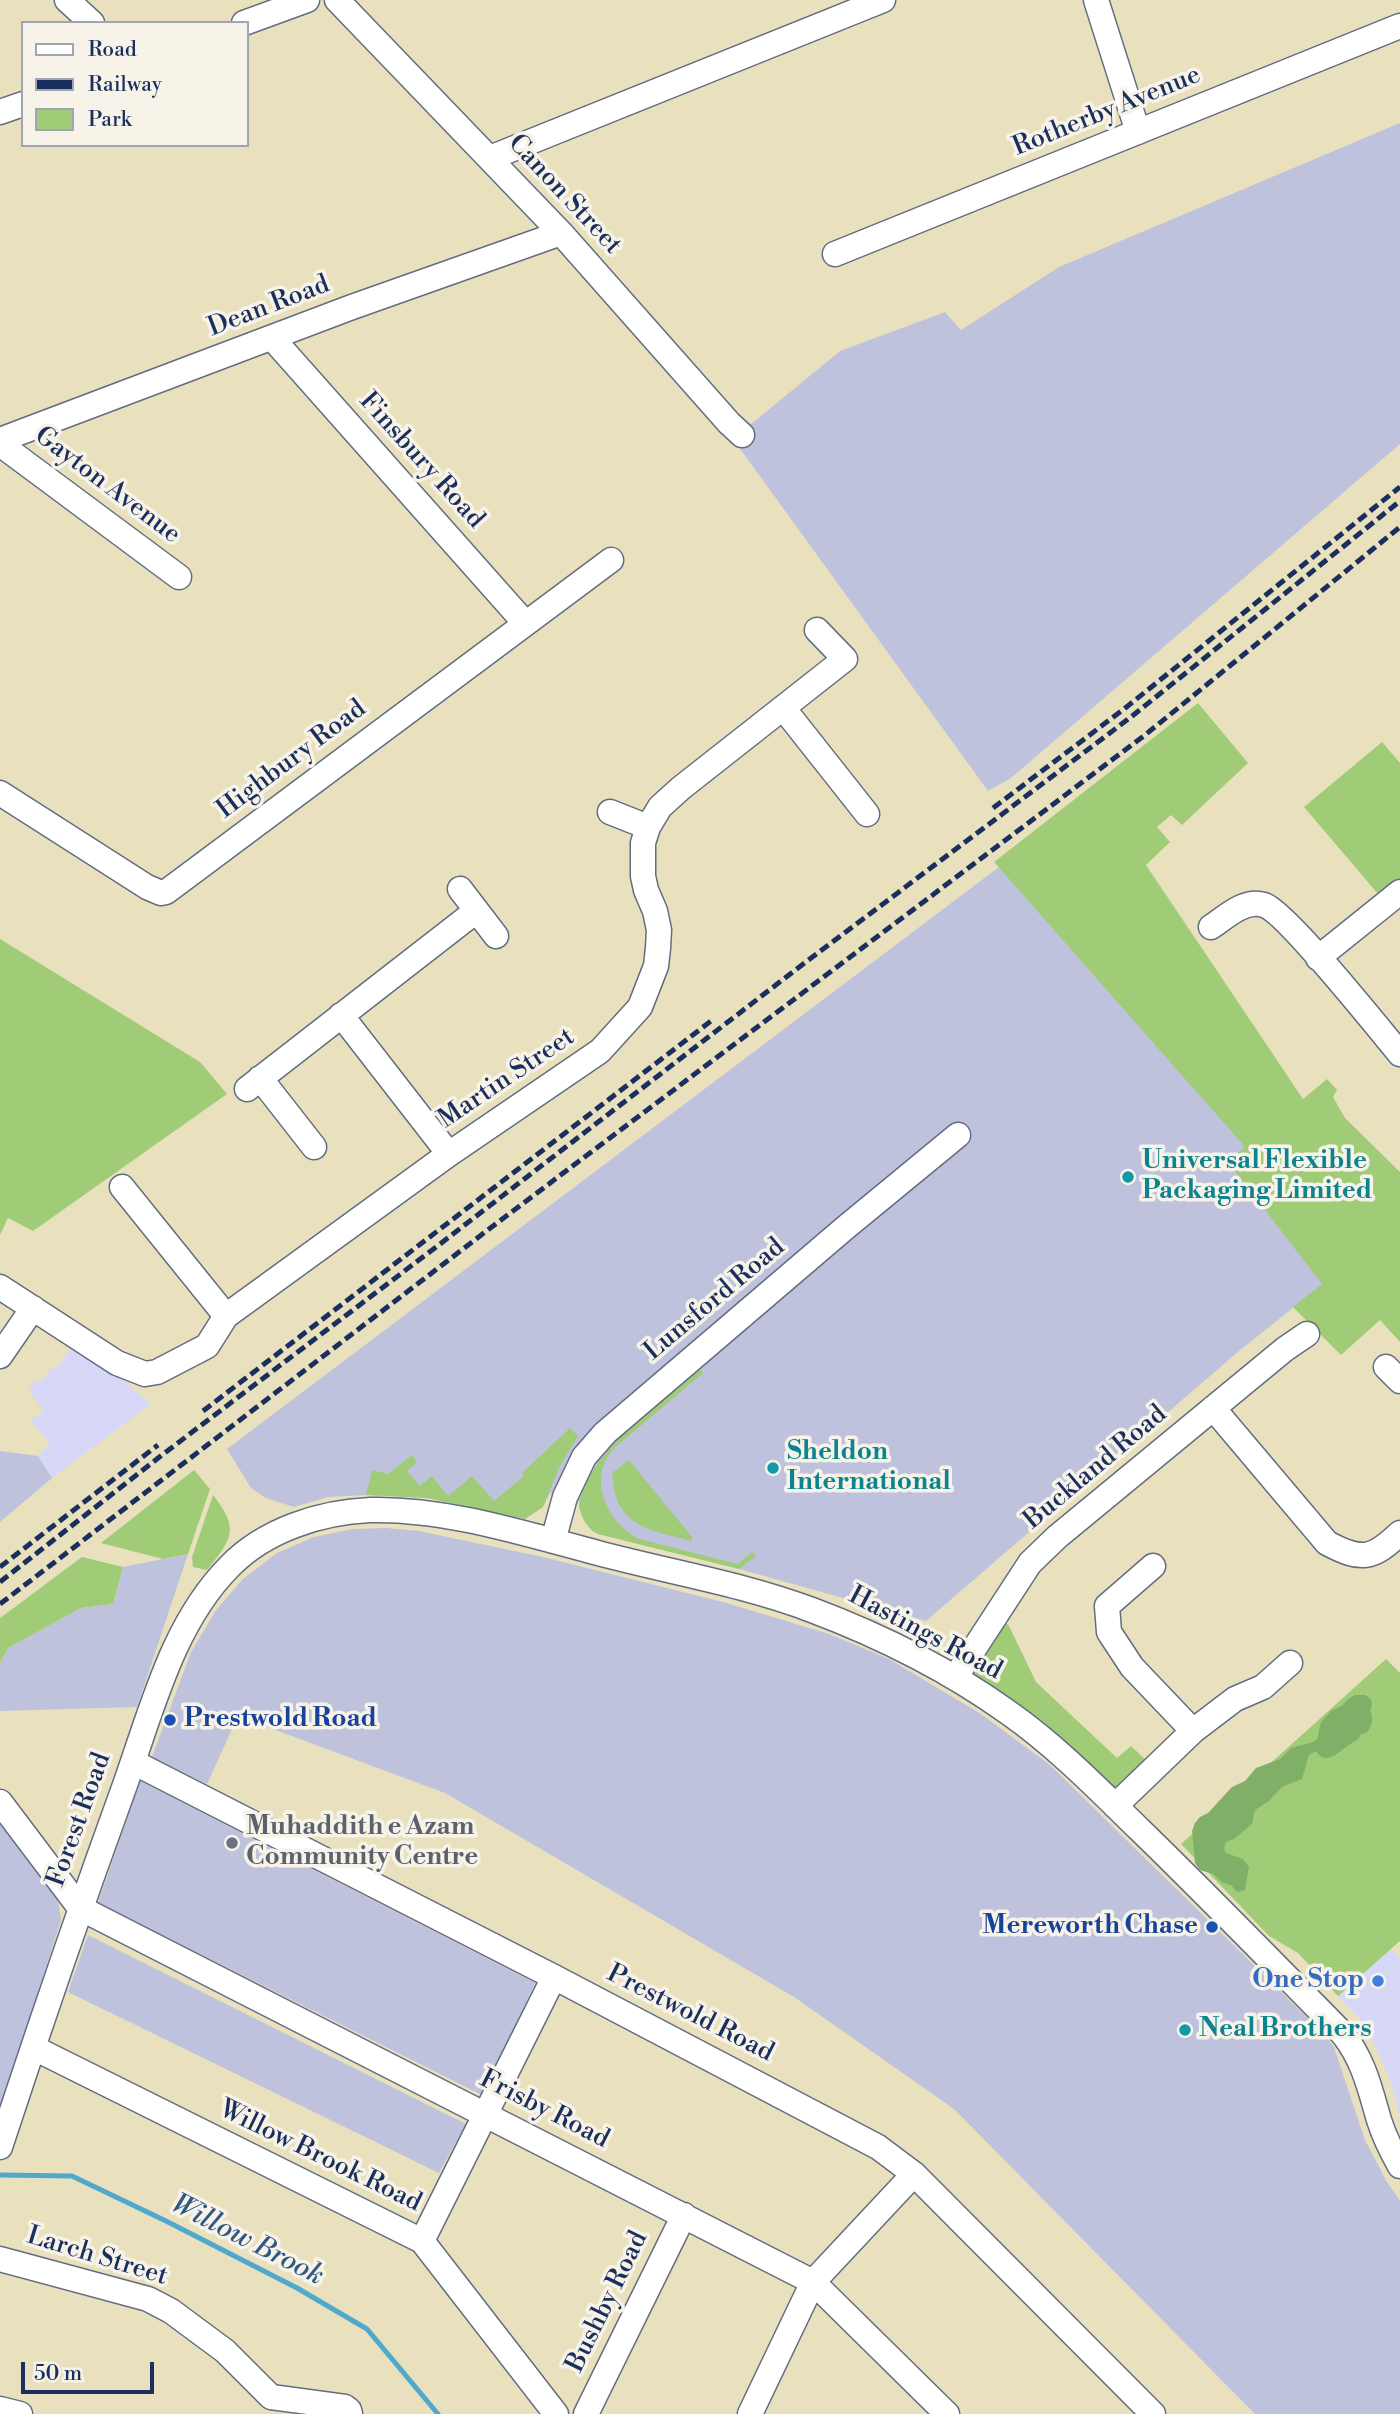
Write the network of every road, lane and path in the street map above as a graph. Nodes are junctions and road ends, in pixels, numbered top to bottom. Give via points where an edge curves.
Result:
1 (67, 0) edge
2 (307, 0) edge
3 (337, 0) edge
4 (883, 0) edge
5 (1096, 0) edge
6 (90, 21) edge
7 (248, 22) edge
8 (1400, 26) edge
9 (21, 105) edge
10 (0, 112) edge
11 (1138, 132) junction
12 (490, 159) junction
13 (561, 233) junction
14 (835, 254) dead end
15 (273, 339) junction
16 (742, 435) dead end
17 (0, 442) edge
18 (611, 560) dead end
19 (179, 577) dead end
20 (526, 623) junction
21 (817, 630) dead end
22 (783, 709) junction
23 (0, 793) edge
24 (610, 813) dead end
25 (867, 814) dead end
26 (648, 827) junction
27 (460, 889) dead end
28 (1400, 892) edge
29 (476, 911) junction
30 (1210, 927) dead end
31 (496, 936) dead end
32 (1318, 958) junction
33 (341, 1015) junction
34 (1400, 1054) edge
35 (958, 1135) dead end
36 (314, 1147) dead end
37 (449, 1154) junction
38 (122, 1187) dead end
39 (0, 1287) edge
40 (33, 1308) junction
41 (226, 1316) junction
42 (1307, 1334) dead end
43 (0, 1356) edge
44 (1213, 1408) junction
45 (1400, 1534) edge
46 (263, 1539) joint
47 (553, 1541) junction
48 (1153, 1566) dead end
49 (1290, 1663) dead end
50 (955, 1678) junction
51 (1194, 1731) junction
52 (133, 1762) junction
53 (0, 1802) edge
54 (1115, 1806) junction
55 (80, 1908) junction
56 (554, 1977) junction
57 (34, 2048) junction
58 (9, 2089) edge
59 (484, 2113) junction
60 (2, 2141) edge
61 (1400, 2166) edge
62 (914, 2174) junction
63 (684, 2215) junction
64 (422, 2241) junction
65 (0, 2259) edge
66 (813, 2282) junction
67 (0, 2409) edge
68 (20, 2414) edge
69 (350, 2414) edge
70 (556, 2414) edge
71 (586, 2414) edge
72 (750, 2414) edge
73 (947, 2414) edge
74 (1153, 2414) edge

1 - 6 street
2 - 7 street
3 - 12 street, Canon Street
4 - 12 street
5 - 11 street
8 - 11 street, Rotherby Avenue
9 - 10 street
11 - 14 street, Rotherby Avenue
12 - 13 street, Canon Street
13 - 15 street, Dean Road
13 - 16 street, Canon Street
15 - 17 street, Dean Road
15 - 20 street, Finsbury Road
17 - 19 street, Gayton Avenue
18 - 20 street, Highbury Road
20 - 23 street, Highbury Road via 166,892 147,887
21 - 22 street, Martin Street via 845,659
22 - 25 street
22 - 26 street, Martin Street via 660,807
24 - 26 street
26 - 37 street, Martin Street via 643,876 659,930 656,966 640,1007 600,1051
27 - 29 street
28 - 32 street
29 - 31 street
29 - 33 street
30 - 32 street via 1243,906 1265,905 1288,923
32 - 34 street
33 - 36 street via 254,1083
33 - 37 street
35 - 47 street, Lunsford Road via 605,1433 584,1457 565,1497
37 - 41 street, Martin Street
38 - 41 street
39 - 40 street, Martin Street
40 - 41 street, Martin Street via 117,1363 145,1374 158,1372 207,1346
40 - 43 street
42 - 44 street, Buckland Road
44 - 45 street via 1327,1543 1346,1553 1368,1555 1382,1551
44 - 50 street, Buckland Road via 1030,1563
46 - 47 street, Hastings Road via 331,1515 370,1510 464,1520
46 - 52 street, Forest Road via 226,1569 200,1603 161,1683
47 - 50 street, Hastings Road via 809,1609
48 - 51 street via 1107,1606 1109,1632 1132,1667
49 - 51 street via 1263,1687 1235,1699
50 - 54 street, Hastings Road via 1047,1743
51 - 54 street
52 - 55 street, Forest Road
52 - 56 street, Prestwold Road
53 - 55 street
54 - 61 street, Hastings Road via 1350,2042 1367,2074 1380,2123
55 - 57 street, Forest Road
55 - 59 street, Frisby Road
56 - 59 street
56 - 62 street, Prestwold Road via 838,2125
57 - 58 street, Forest Road
57 - 64 street, Willow Brook Road
58 - 60 street, Forest Road
59 - 63 street, Frisby Road
59 - 64 street
62 - 66 street
62 - 74 street, Prestwold Road
63 - 66 street, Frisby Road
63 - 71 street, Bushby Road
64 - 70 street, Willow Brook Road
65 - 69 street, Larch Street via 148,2299 225,2351 271,2397 345,2407
66 - 72 street
66 - 73 street, Frisby Road
67 - 68 street

